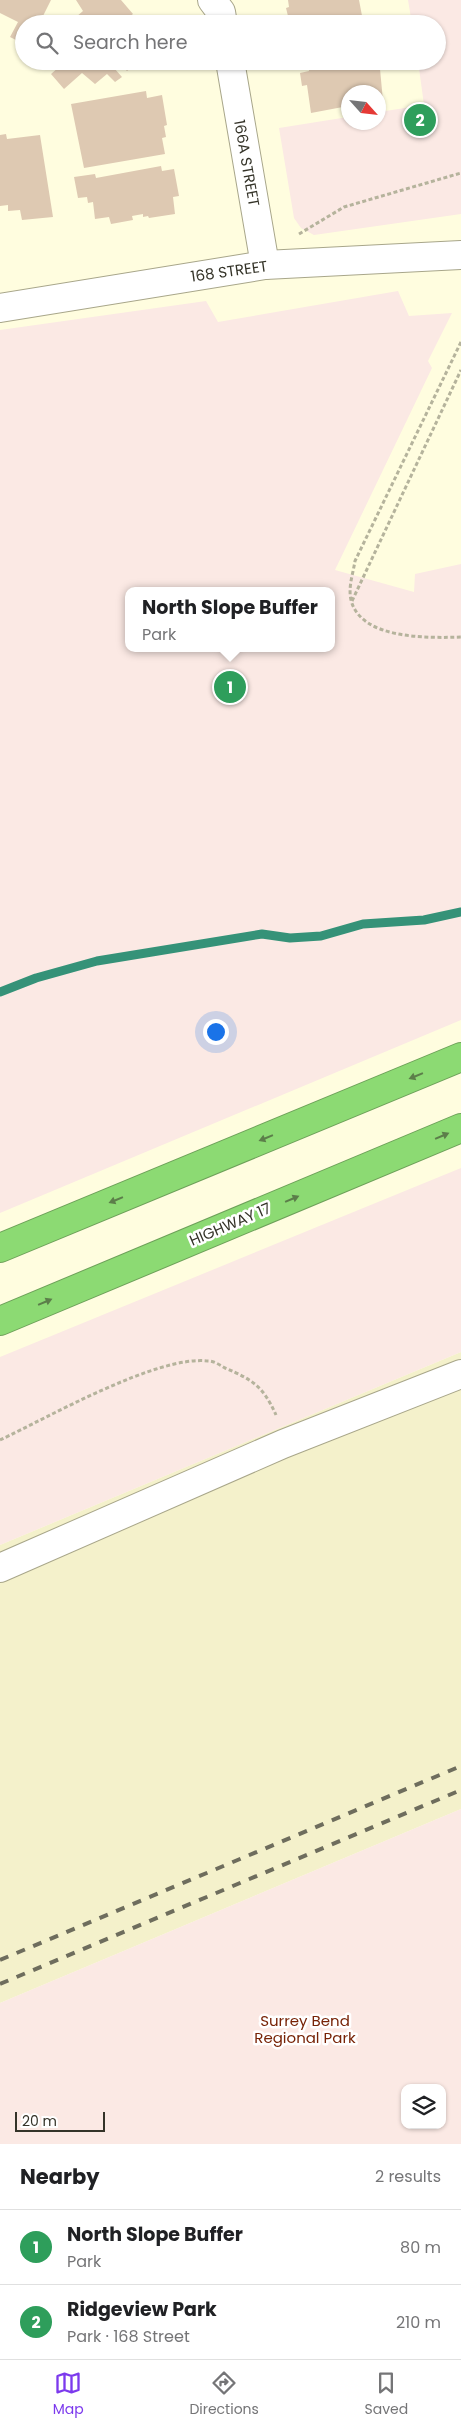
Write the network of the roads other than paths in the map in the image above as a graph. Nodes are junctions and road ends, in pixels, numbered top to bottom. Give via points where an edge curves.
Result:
1 (212, 0) edge
2 (222, 15) edge
3 (232, 70) edge
4 (461, 255) edge
5 (264, 265) junction
6 (0, 308) edge
7 (461, 1057) edge
8 (461, 1128) edge
9 (0, 1248) edge
10 (0, 1320) edge
11 (461, 1374) edge
12 (0, 1568) edge

1 - 2 street
3 - 5 street, 166A STREET
4 - 5 street, 168 STREET
5 - 6 street, 168 STREET
7 -> 9 highway
10 -> 8 highway, HIGHWAY 17
11 - 12 street via 283,1444

